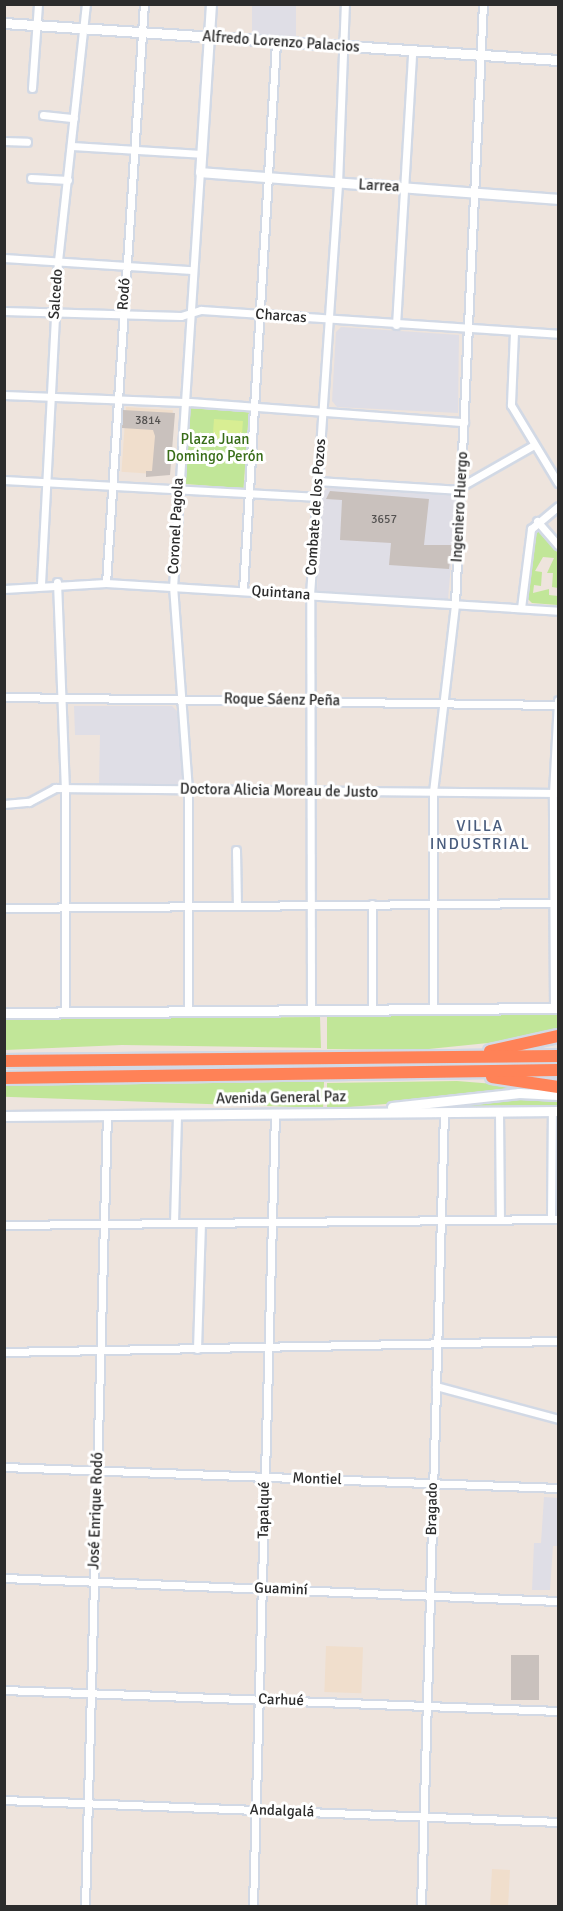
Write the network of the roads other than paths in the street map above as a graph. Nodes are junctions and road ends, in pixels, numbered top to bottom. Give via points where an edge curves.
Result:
1 (38, 4) edge
2 (86, 4) edge
3 (144, 4) edge
4 (211, 4) edge
5 (345, 4) edge
6 (483, 4) edge
7 (4, 23) edge
8 (36, 26) junction
9 (85, 28) junction
10 (142, 33) junction
11 (208, 37) junction
12 (276, 42) junction
13 (342, 47) junction
14 (412, 52) junction
15 (480, 54) junction
16 (558, 60) edge
17 (32, 88) dead end
18 (44, 115) dead end
19 (74, 117) junction
20 (4, 141) edge
21 (27, 142) dead end
22 (72, 146) junction
23 (136, 149) junction
24 (201, 154) junction
25 (200, 172) junction
26 (266, 177) junction
27 (31, 178) dead end
28 (68, 180) junction
29 (338, 184) junction
30 (407, 187) junction
31 (474, 192) junction
32 (558, 200) edge
33 (4, 258) edge
34 (58, 261) junction
35 (127, 267) junction
36 (192, 270) junction
37 (4, 311) edge
38 (55, 311) junction
39 (190, 313) junction
40 (123, 314) junction
41 (257, 315) junction
42 (328, 320) junction
43 (396, 325) junction
44 (467, 329) junction
45 (514, 332) junction
46 (558, 334) edge
47 (50, 394) junction
48 (4, 395) edge
49 (115, 399) junction
50 (183, 402) junction
51 (253, 406) junction
52 (323, 412) junction
53 (464, 422) junction
54 (534, 445) junction
55 (44, 479) junction
56 (4, 480) edge
57 (317, 481) junction
58 (558, 483) edge
59 (110, 484) junction
60 (178, 487) junction
61 (462, 488) junction
62 (246, 491) junction
63 (315, 497) junction
64 (558, 506) edge
65 (537, 521) junction
66 (558, 545) edge
67 (57, 582) junction
68 (106, 583) junction
69 (41, 584) junction
70 (173, 588) junction
71 (4, 589) edge
72 (243, 590) junction
73 (310, 595) junction
74 (455, 604) junction
75 (521, 608) junction
76 (558, 611) edge
77 (63, 696) junction
78 (4, 697) edge
79 (181, 699) junction
80 (310, 699) junction
81 (558, 700) edge
82 (443, 704) junction
83 (558, 705) edge
84 (65, 789) junction
85 (188, 790) junction
86 (310, 791) junction
87 (433, 792) junction
88 (556, 793) edge
89 (4, 804) edge
90 (236, 850) dead end
91 (556, 903) edge
92 (372, 904) junction
93 (312, 905) junction
94 (432, 905) junction
95 (188, 906) junction
96 (237, 906) junction
97 (66, 907) junction
98 (4, 908) edge
99 (556, 1008) edge
100 (433, 1009) junction
101 (311, 1011) junction
102 (372, 1011) junction
103 (188, 1012) junction
104 (4, 1013) edge
105 (65, 1013) junction
106 (558, 1036) edge
107 (558, 1056) edge
108 (451, 1059) junction
109 (4, 1061) edge
110 (558, 1070) edge
111 (452, 1072) junction
112 (4, 1078) edge
113 (558, 1087) edge
114 (558, 1095) edge
115 (499, 1111) junction
116 (555, 1111) edge
117 (369, 1112) junction
118 (444, 1112) junction
119 (275, 1113) junction
120 (177, 1114) junction
121 (107, 1115) junction
122 (4, 1116) edge
123 (555, 1219) edge
124 (500, 1220) junction
125 (441, 1221) junction
126 (272, 1222) junction
127 (174, 1223) junction
128 (201, 1223) junction
129 (104, 1224) junction
130 (4, 1225) edge
131 (558, 1341) edge
132 (437, 1344) junction
133 (269, 1348) junction
134 (197, 1349) junction
135 (101, 1350) junction
136 (4, 1352) edge
137 (436, 1386) junction
138 (558, 1419) edge
139 (4, 1467) edge
140 (97, 1471) junction
141 (265, 1477) junction
142 (433, 1483) junction
143 (558, 1488) edge
144 (4, 1578) edge
145 (94, 1582) junction
146 (262, 1589) junction
147 (430, 1595) junction
148 (558, 1600) edge
149 (4, 1690) edge
150 (91, 1693) junction
151 (258, 1700) junction
152 (426, 1706) junction
153 (558, 1711) edge
154 (4, 1800) edge
155 (88, 1804) junction
156 (255, 1810) junction
157 (423, 1816) junction
158 (558, 1822) edge
159 (85, 1906) edge
160 (253, 1906) edge
161 (421, 1906) edge

1 - 8 street
2 - 9 street, Salcedo
3 - 10 street, Rodó
4 - 11 street, Coronel Pagola
5 - 13 street, Combate de los Pozos
6 - 15 street, Ingeniero Huergo
7 - 8 street, Alfredo Lorenzo Palacios
8 - 9 street, Alfredo Lorenzo Palacios
8 - 17 street
9 - 10 street, Alfredo Lorenzo Palacios
9 - 19 street, Salcedo
10 - 11 street, Alfredo Lorenzo Palacios
10 - 23 street, Rodó
11 - 12 street, Alfredo Lorenzo Palacios
11 - 24 street, Coronel Pagola
12 - 13 street, Alfredo Lorenzo Palacios
12 - 26 street
13 - 14 street, Alfredo Lorenzo Palacios
13 - 29 street, Combate de los Pozos
14 - 15 street, Alfredo Lorenzo Palacios
14 - 30 street
15 - 16 street, Alfredo Lorenzo Palacios
15 - 31 street, Ingeniero Huergo
18 - 19 street
19 - 22 street, Salcedo
20 - 21 street
22 - 23 street
22 - 28 street, Salcedo
23 - 24 street
23 - 35 street, Rodó
24 - 25 street, Coronel Pagola
25 - 26 street, Larrea
25 - 36 street, Coronel Pagola
26 - 29 street, Larrea
26 - 41 street
27 - 28 street
28 - 34 street, Salcedo
29 - 30 street, Larrea
29 - 42 street, Combate de los Pozos
30 - 31 street, Larrea
30 - 43 street
31 - 32 street, Larrea
31 - 44 street, Ingeniero Huergo
33 - 34 street
34 - 35 street
34 - 38 street, Salcedo
35 - 36 street
35 - 40 street, Rodó
36 - 39 street, Coronel Pagola
37 - 38 street, Charcas
38 - 40 street, Charcas
38 - 47 street, Salcedo
39 - 40 street, Charcas
39 - 41 street, Charcas
39 - 50 street, Coronel Pagola
40 - 49 street, Rodó
41 - 42 street, Charcas
41 - 51 street
42 - 43 street, Charcas
42 - 52 street, Combate de los Pozos
43 - 44 street, Charcas
44 - 45 street, Charcas
44 - 53 street, Ingeniero Huergo
45 - 46 street, Charcas
45 - 54 street via 510,400
47 - 48 street
47 - 49 street
47 - 55 street, Salcedo
49 - 50 street
49 - 59 street, Rodó
50 - 51 street
50 - 60 street, Coronel Pagola
51 - 52 street
51 - 62 street
52 - 53 street
52 - 57 street, Combate de los Pozos
53 - 61 street, Ingeniero Huergo
54 - 58 street
54 - 61 street
55 - 56 street
55 - 59 street
55 - 69 street, Salcedo
57 - 61 street
57 - 63 street, Combate de los Pozos
59 - 60 street
59 - 68 street, Rodó
60 - 62 street
60 - 70 street, Coronel Pagola
61 - 74 street, Ingeniero Huergo
62 - 63 street
62 - 72 street
63 - 73 street, Combate de los Pozos
64 - 65 street
65 - 66 street
65 - 75 street via 528,539
67 - 68 street, Quintana
67 - 69 street, Quintana
67 - 77 street
68 - 70 street, Quintana
69 - 71 street, Quintana
70 - 72 street, Quintana
70 - 79 street, Coronel Pagola
72 - 73 street, Quintana
73 - 74 street, Quintana
73 - 80 street, Combate de los Pozos
74 - 75 street, Quintana
74 - 82 street, Ingeniero Huergo
75 - 76 street, Quintana
77 - 78 street, Roque Sáenz Peña
77 - 79 street, Roque Sáenz Peña
77 - 84 street
79 - 80 street, Roque Sáenz Peña
79 - 85 street, Coronel Pagola
80 - 82 street, Roque Sáenz Peña
80 - 86 street, Combate de los Pozos
81 - 83 street
82 - 83 street, Roque Sáenz Peña
82 - 87 street, Ingeniero Huergo
83 - 88 street
84 - 85 street, Doctora Alicia Moreau de Justo
84 - 89 street, Doctora Alicia Moreau de Justo via 51,789 25,804
84 - 97 street
85 - 86 street, Doctora Alicia Moreau de Justo
85 - 95 street, Coronel Pagola
86 - 87 street, Doctora Alicia Moreau de Justo
86 - 93 street, Combate de los Pozos
87 - 88 street, Doctora Alicia Moreau de Justo
87 - 94 street, Ingeniero Huergo
88 - 91 street
90 - 96 street
91 - 94 street
91 - 99 street
92 - 93 street
92 - 94 street
92 - 102 street
93 - 96 street
93 - 101 street, Combate de los Pozos
94 - 100 street, Ingeniero Huergo
95 - 96 street
95 - 97 street
95 - 103 street, Coronel Pagola
97 - 98 street
97 - 105 street
99 - 100 street
100 - 102 street
101 - 102 street
101 - 103 street
103 - 105 street
104 - 105 street
106 - 108 highway
107 - 108 highway
108 - 109 highway
110 - 111 highway, Avenida General Paz
111 - 112 highway, Avenida General Paz
111 - 113 highway
114 - 117 street via 467,1097
115 - 116 street, Avenida General Paz
115 - 118 street, Avenida General Paz
115 - 124 street
116 - 123 street
117 - 118 street, Avenida General Paz
117 - 119 street, Avenida General Paz
118 - 125 street, Bragado
119 - 120 street, Avenida General Paz
119 - 126 street, Tapalqué
120 - 121 street, Avenida General Paz
120 - 127 street
121 - 122 street, Avenida General Paz
121 - 129 street, José Enrique Rodó
123 - 124 street
124 - 125 street
125 - 126 street
125 - 132 street, Bragado
126 - 128 street
126 - 133 street, Tapalqué
127 - 128 street
127 - 129 street
128 - 134 street
129 - 130 street
129 - 135 street, José Enrique Rodó
131 - 132 street
132 - 133 street
132 - 137 street, Bragado
133 - 134 street
133 - 141 street, Tapalqué
134 - 135 street
135 - 136 street
135 - 140 street, José Enrique Rodó
137 - 138 street
137 - 142 street, Bragado
139 - 140 street, Montiel
140 - 141 street, Montiel
140 - 145 street, José Enrique Rodó
141 - 142 street, Montiel
141 - 146 street, Tapalqué
142 - 143 street, Montiel
142 - 147 street, Bragado
144 - 145 street, Guaminí
145 - 146 street, Guaminí
145 - 150 street, José Enrique Rodó
146 - 147 street, Guaminí
146 - 151 street, Tapalqué
147 - 148 street, Guaminí
147 - 152 street, Bragado
149 - 150 street, Carhué
150 - 151 street, Carhué
150 - 155 street, José Enrique Rodó
151 - 152 street, Carhué
151 - 156 street, Tapalqué
152 - 153 street, Carhué
152 - 157 street, Bragado
154 - 155 street, Andalgalá
155 - 156 street, Andalgalá
155 - 159 street, José Enrique Rodó
156 - 157 street, Andalgalá
156 - 160 street, Tapalqué
157 - 158 street, Andalgalá
157 - 161 street, Bragado

